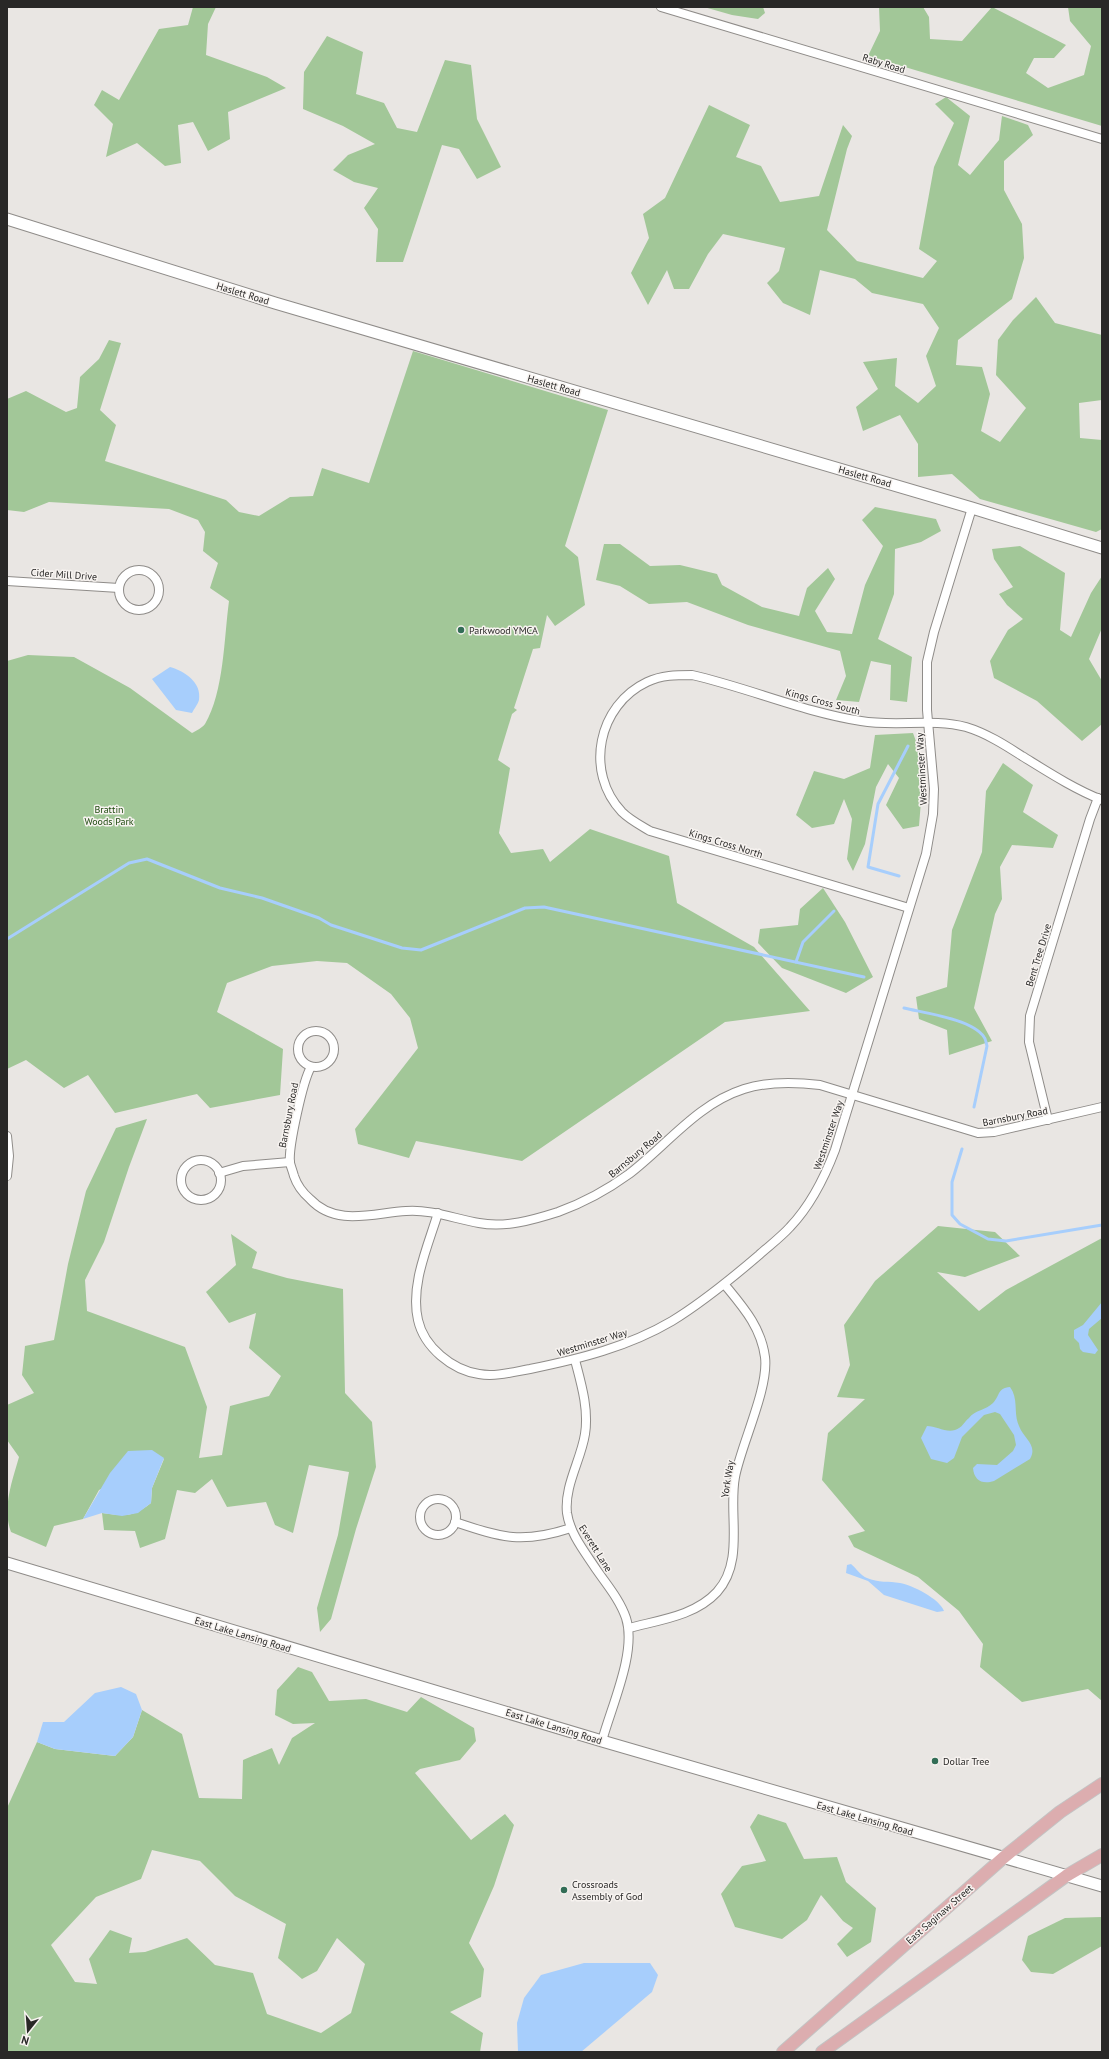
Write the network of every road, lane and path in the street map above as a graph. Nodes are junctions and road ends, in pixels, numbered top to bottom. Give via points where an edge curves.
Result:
1 (660, 7) edge
2 (1102, 139) edge
3 (7, 219) edge
4 (972, 508) junction
5 (1102, 548) edge
6 (7, 581) edge
7 (119, 588) junction
8 (929, 722) junction
9 (602, 734) joint
10 (1100, 799) edge
11 (909, 908) junction
12 (311, 1067) junction
13 (853, 1095) junction
14 (1102, 1106) edge
15 (1048, 1120) junction
16 (7, 1136) edge
17 (290, 1162) junction
18 (219, 1173) junction
19 (7, 1176) edge
20 (438, 1214) junction
21 (725, 1284) junction
22 (575, 1360) junction
23 (455, 1522) junction
24 (571, 1528) junction
25 (7, 1563) edge
26 (629, 1628) junction
27 (602, 1741) junction
28 (1102, 1784) edge
29 (1102, 1856) edge
30 (1003, 1858) junction
31 (1066, 1876) junction
32 (1102, 1886) edge
33 (788, 2050) edge
34 (822, 2052) edge

1 - 2 street, Raby Road
3 - 4 main road, Haslett Road via 283,305
4 - 5 main road, Haslett Road
4 - 8 street, Westminster Way via 927,662
6 - 7 street, Cider Mill Drive
7 - 7 street via 122,601 132,609 139,610 151,606 159,588 153,576 142,570 135,570 124,576
8 - 9 street, Kings Cross South via 862,722 708,679 692,675 675,675 647,682 624,698 615,708
8 - 10 street, Kings Cross South via 967,727 989,736 1050,773
8 - 11 street, Westminster Way via 934,789 933,814 926,854
9 - 11 street, Kings Cross North via 599,760 605,785 622,813 635,823 650,831
10 - 15 street, Bent Tree Drive via 1090,819 1030,1021 1029,1042
11 - 13 street, Westminster Way
12 - 12 street via 323,1066 332,1058 334,1046 328,1035 323,1032 311,1031 298,1043 297,1049 301,1060
12 - 17 street, Barnsbury Road via 304,1082
13 - 15 street, Barnsbury Road via 978,1132 994,1132
13 - 20 street, Barnsbury Road via 820,1085 795,1082 744,1089 704,1109 630,1173 585,1201 533,1220 507,1224 481,1224
13 - 21 street, Westminster Way via 835,1150 811,1201 789,1228
14 - 15 street, Barnsbury Road
16 - 19 street
17 - 18 street via 243,1166
17 - 20 street, Barnsbury Road via 295,1179 304,1193 316,1206 330,1213 345,1217 408,1211
18 - 18 street via 206,1161 194,1161 184,1169 182,1187 191,1197 198,1200 211,1197 220,1186
20 - 22 street, Westminster Way via 418,1282 416,1302 418,1321 426,1339 440,1356 459,1369 480,1375 501,1374
21 - 22 street, Westminster Way via 672,1321 646,1335
21 - 26 street, York Way via 750,1316 762,1339 766,1359 763,1380 735,1477 734,1549 730,1567 718,1591 697,1608
22 - 24 street, Everett Lane via 586,1419 585,1434 567,1498 567,1514
23 - 23 street via 455,1511 448,1502 442,1500 431,1501 420,1514 422,1526 437,1535 448,1532
23 - 24 street via 494,1535 516,1538 540,1537
24 - 26 street, Everett Lane via 620,1603
25 - 27 main road, East Lake Lansing Road
26 - 27 street, Everett Lane via 628,1652
27 - 30 main road, East Lake Lansing Road
28 - 30 main road, East Saginaw Street via 1060,1812
29 - 31 main road
30 - 31 main road, East Lake Lansing Road
30 - 33 main road, East Saginaw Street
31 - 32 main road, East Lake Lansing Road
31 - 34 main road

